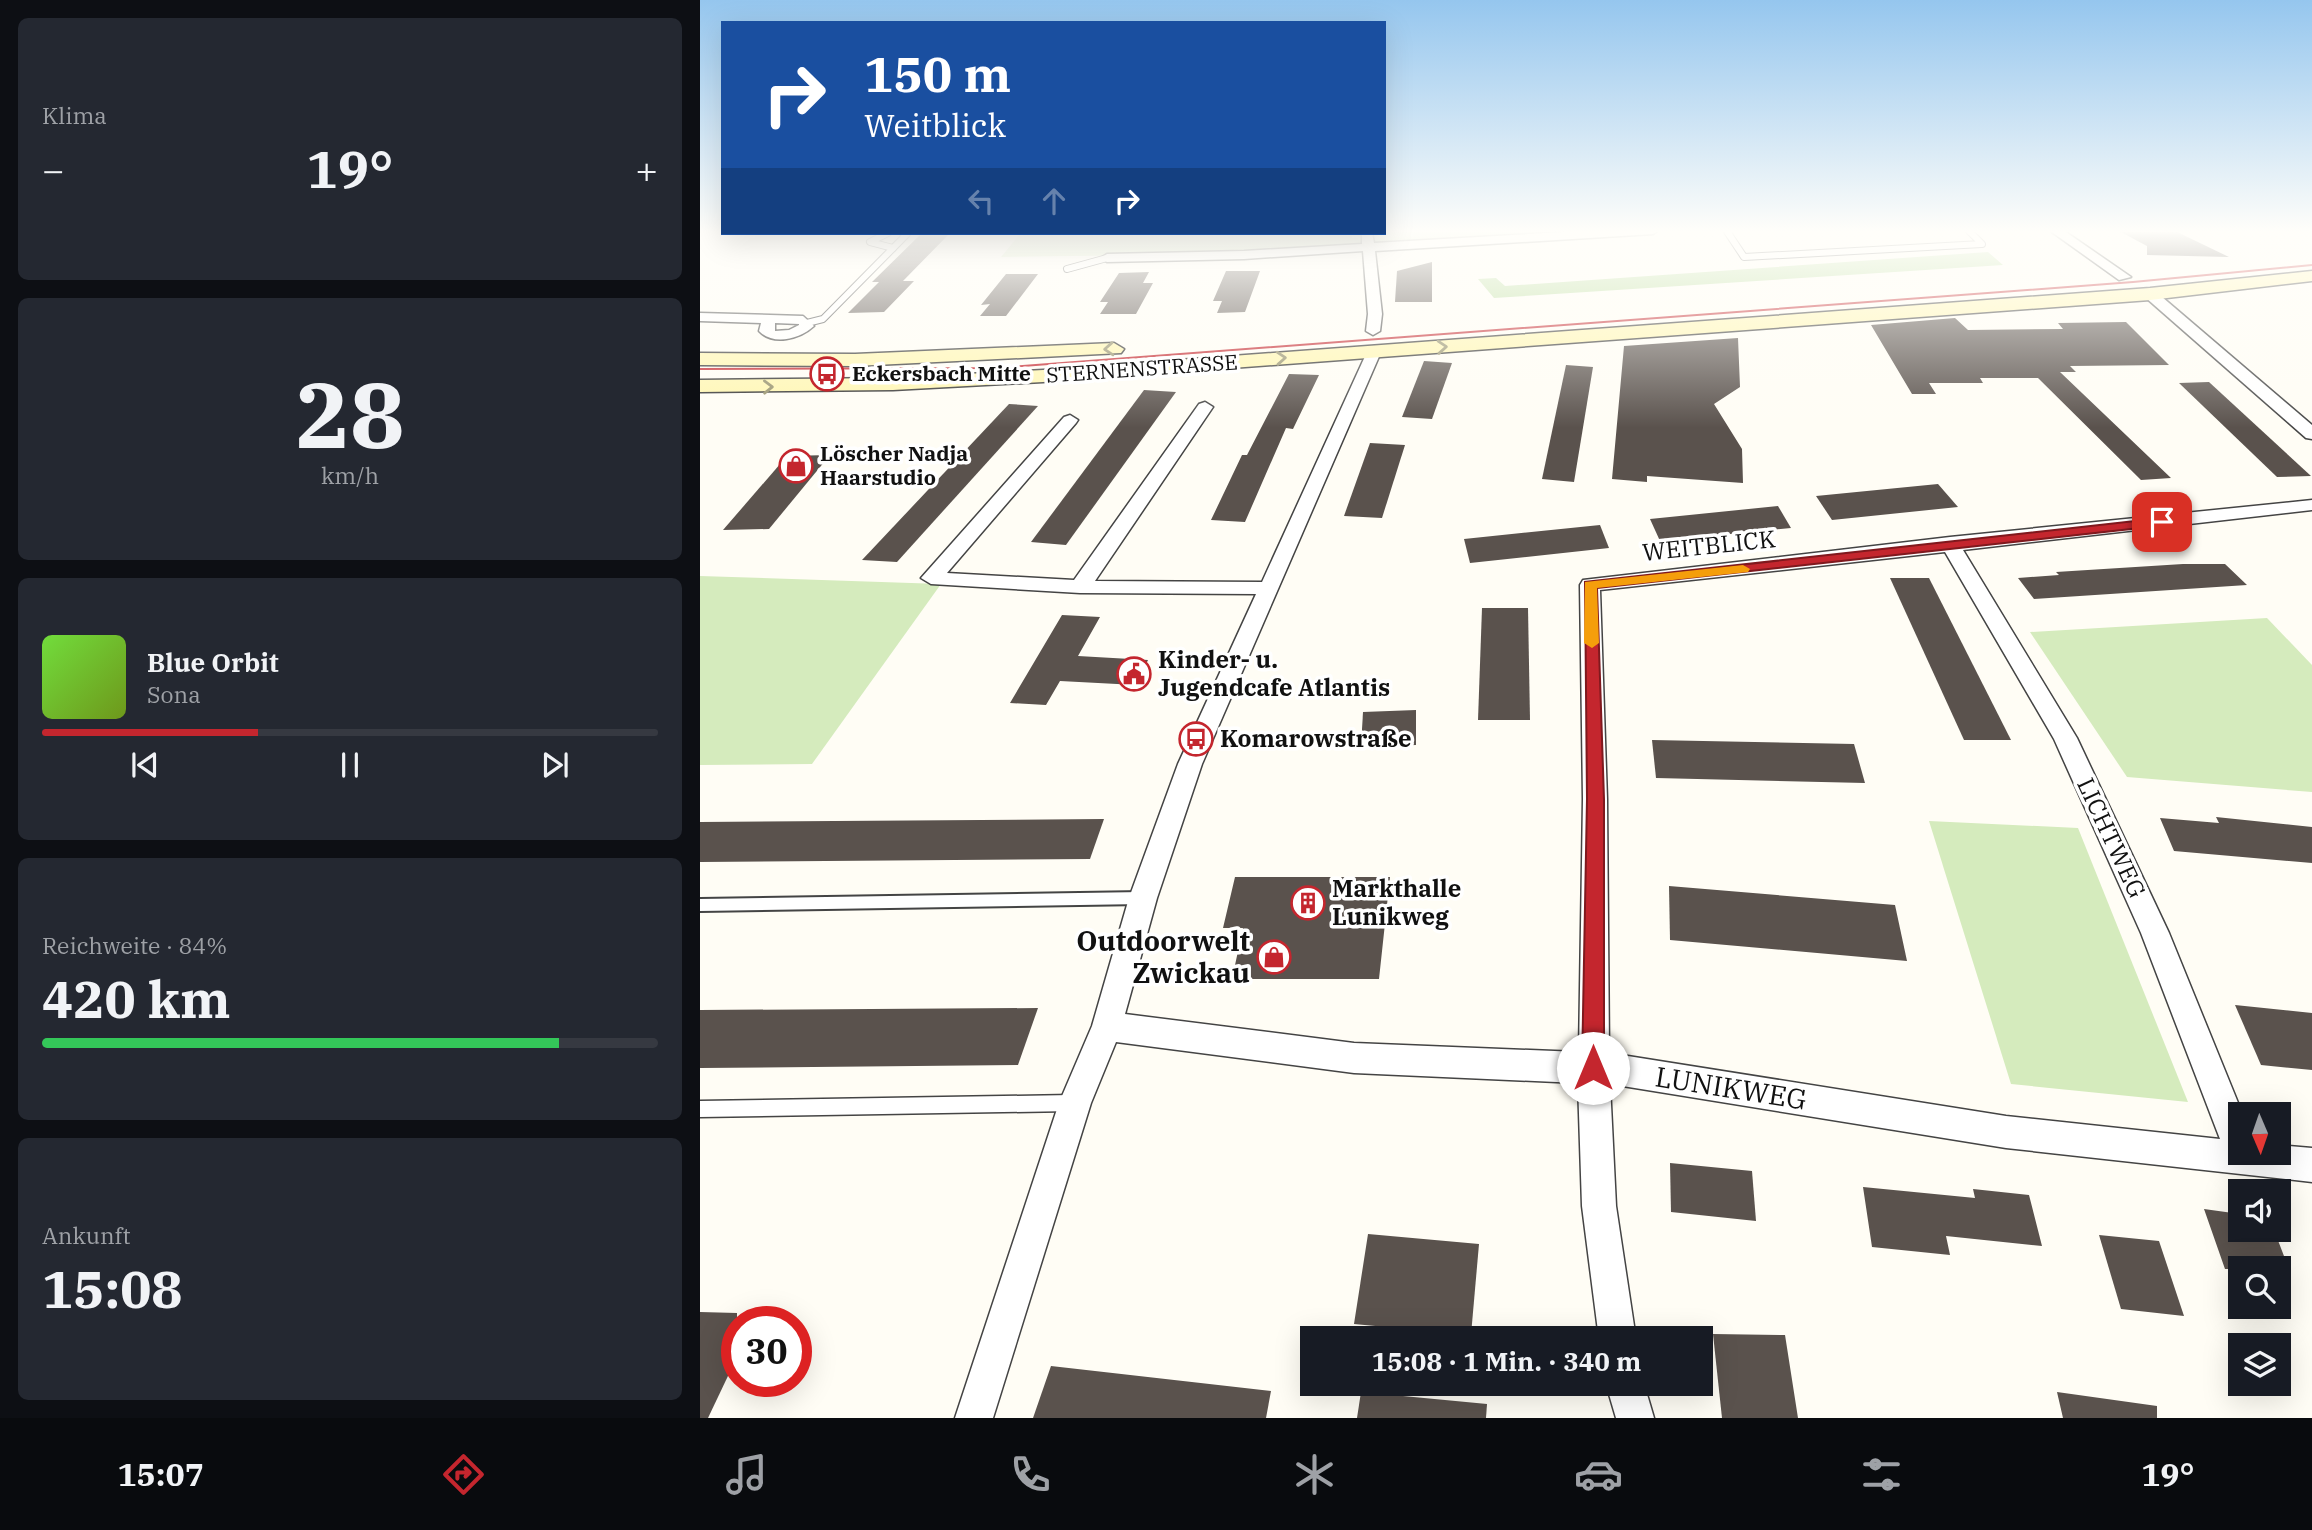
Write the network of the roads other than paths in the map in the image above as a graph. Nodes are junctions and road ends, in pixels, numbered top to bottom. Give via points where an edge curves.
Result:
1 (845, 296) edge
2 (1373, 296) edge
3 (2115, 296) edge
4 (2153, 296) edge
5 (700, 317) edge
6 (807, 323) joint
7 (1400, 329) dead end
8 (1348, 333) dead end
9 (1373, 342) junction
10 (1137, 348) dead end
11 (700, 359) edge
12 (700, 386) edge
13 (1205, 407) dead end
14 (1070, 420) dead end
15 (2312, 434) edge
16 (2312, 505) edge
17 (1950, 543) junction
18 (1080, 587) junction
19 (1269, 588) junction
20 (1143, 898) junction
21 (700, 905) edge
22 (1107, 1026) junction
23 (1593, 1068) junction
24 (1075, 1103) junction
25 (700, 1109) edge
26 (2228, 1118) edge
27 (2228, 1152) edge
28 (2291, 1161) edge
29 (2312, 1165) edge
30 (1616, 1326) edge
31 (1629, 1396) edge
32 (974, 1418) edge
33 (1635, 1418) edge

1 - 6 lane via 823,318
2 - 9 street
9 -> 3 street, STERNENSTRASSE
4 - 15 street
5 - 6 street via 799,319
7 - 9 street, STERNENSTRASSE
8 - 9 street, STERNENSTRASSE
12 -> 9 street, STERNENSTRASSE via 952,381
9 - 19 street
10 -> 11 street, STERNENSTRASSE via 929,358
13 - 18 street
14 - 18 street via 931,578
16 - 17 street, WEITBLICK
17 - 23 street, WEITBLICK via 1590,585 1595,799
17 - 26 street, LICHTWEG via 2065,737 2155,933
18 - 19 street
19 - 20 street via 1190,764
20 - 21 lane
20 - 22 street
22 - 23 street, LUNIKWEG via 1354,1058
22 - 24 street
23 - 27 street, LUNIKWEG via 2006,1132
23 - 30 street via 1599,1206
24 - 25 lane
24 - 32 street
28 - 29 street, LUNIKWEG
31 - 33 street

